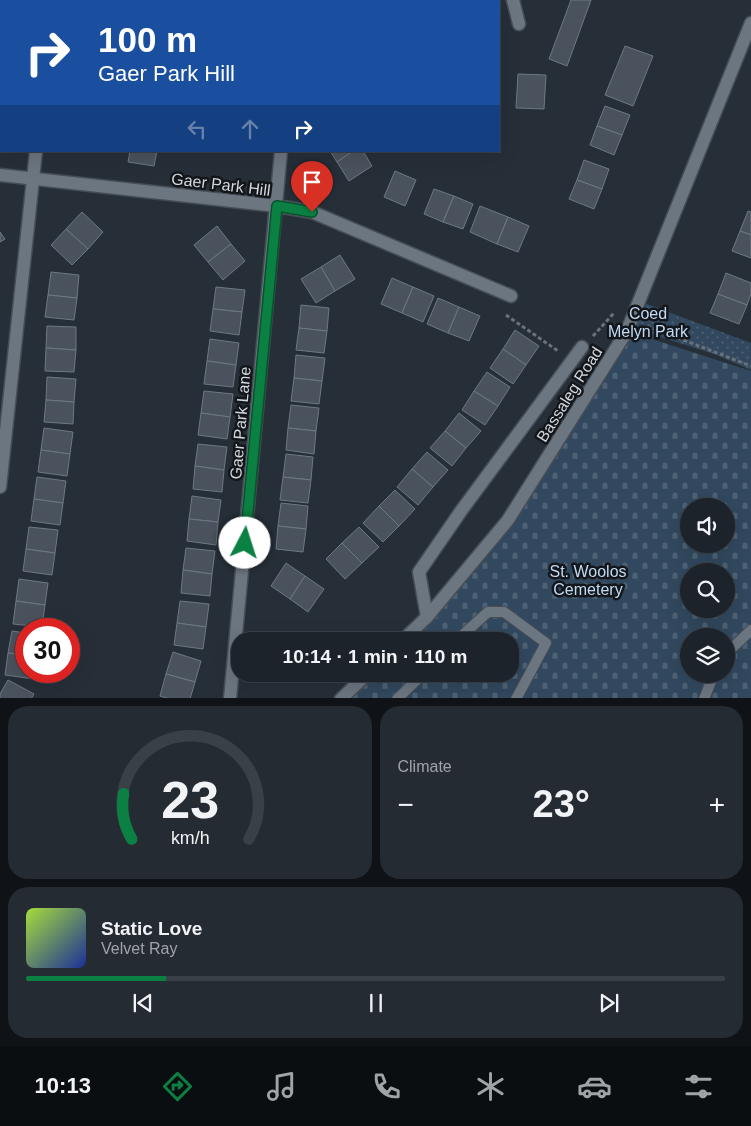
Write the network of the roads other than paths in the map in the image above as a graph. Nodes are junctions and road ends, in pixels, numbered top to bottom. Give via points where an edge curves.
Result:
1 (513, 0) edge
2 (751, 23) edge
3 (519, 24) dead end
4 (36, 152) edge
5 (281, 152) edge
6 (0, 175) edge
7 (33, 178) junction
8 (277, 206) junction
9 (512, 296) road end
10 (582, 347) dead end
11 (0, 487) edge
12 (427, 618) junction
13 (751, 630) edge
14 (412, 632) edge
15 (466, 632) edge
16 (735, 645) edge
17 (358, 682) edge
18 (414, 682) edge
19 (710, 683) edge
20 (230, 698) edge
21 (341, 698) edge
22 (397, 698) edge
23 (516, 698) edge
24 (704, 698) edge

1 - 3 street
2 - 12 street, Bassaleg Road via 627,332 508,520
4 - 7 street
5 - 8 street, Gaer Park Lane
6 - 7 street, Gaer Park Hill
7 - 8 street, Gaer Park Hill
7 - 11 street
8 - 9 street, Gaer Park Hill via 312,212
8 - 20 street, Gaer Park Lane
10 - 12 street, Bassaleg Road via 419,572
12 - 14 street, Bassaleg Road
13 - 16 lane
15 - 23 lane via 488,612 504,612 546,643
17 - 21 street
18 - 22 lane
19 - 24 lane

